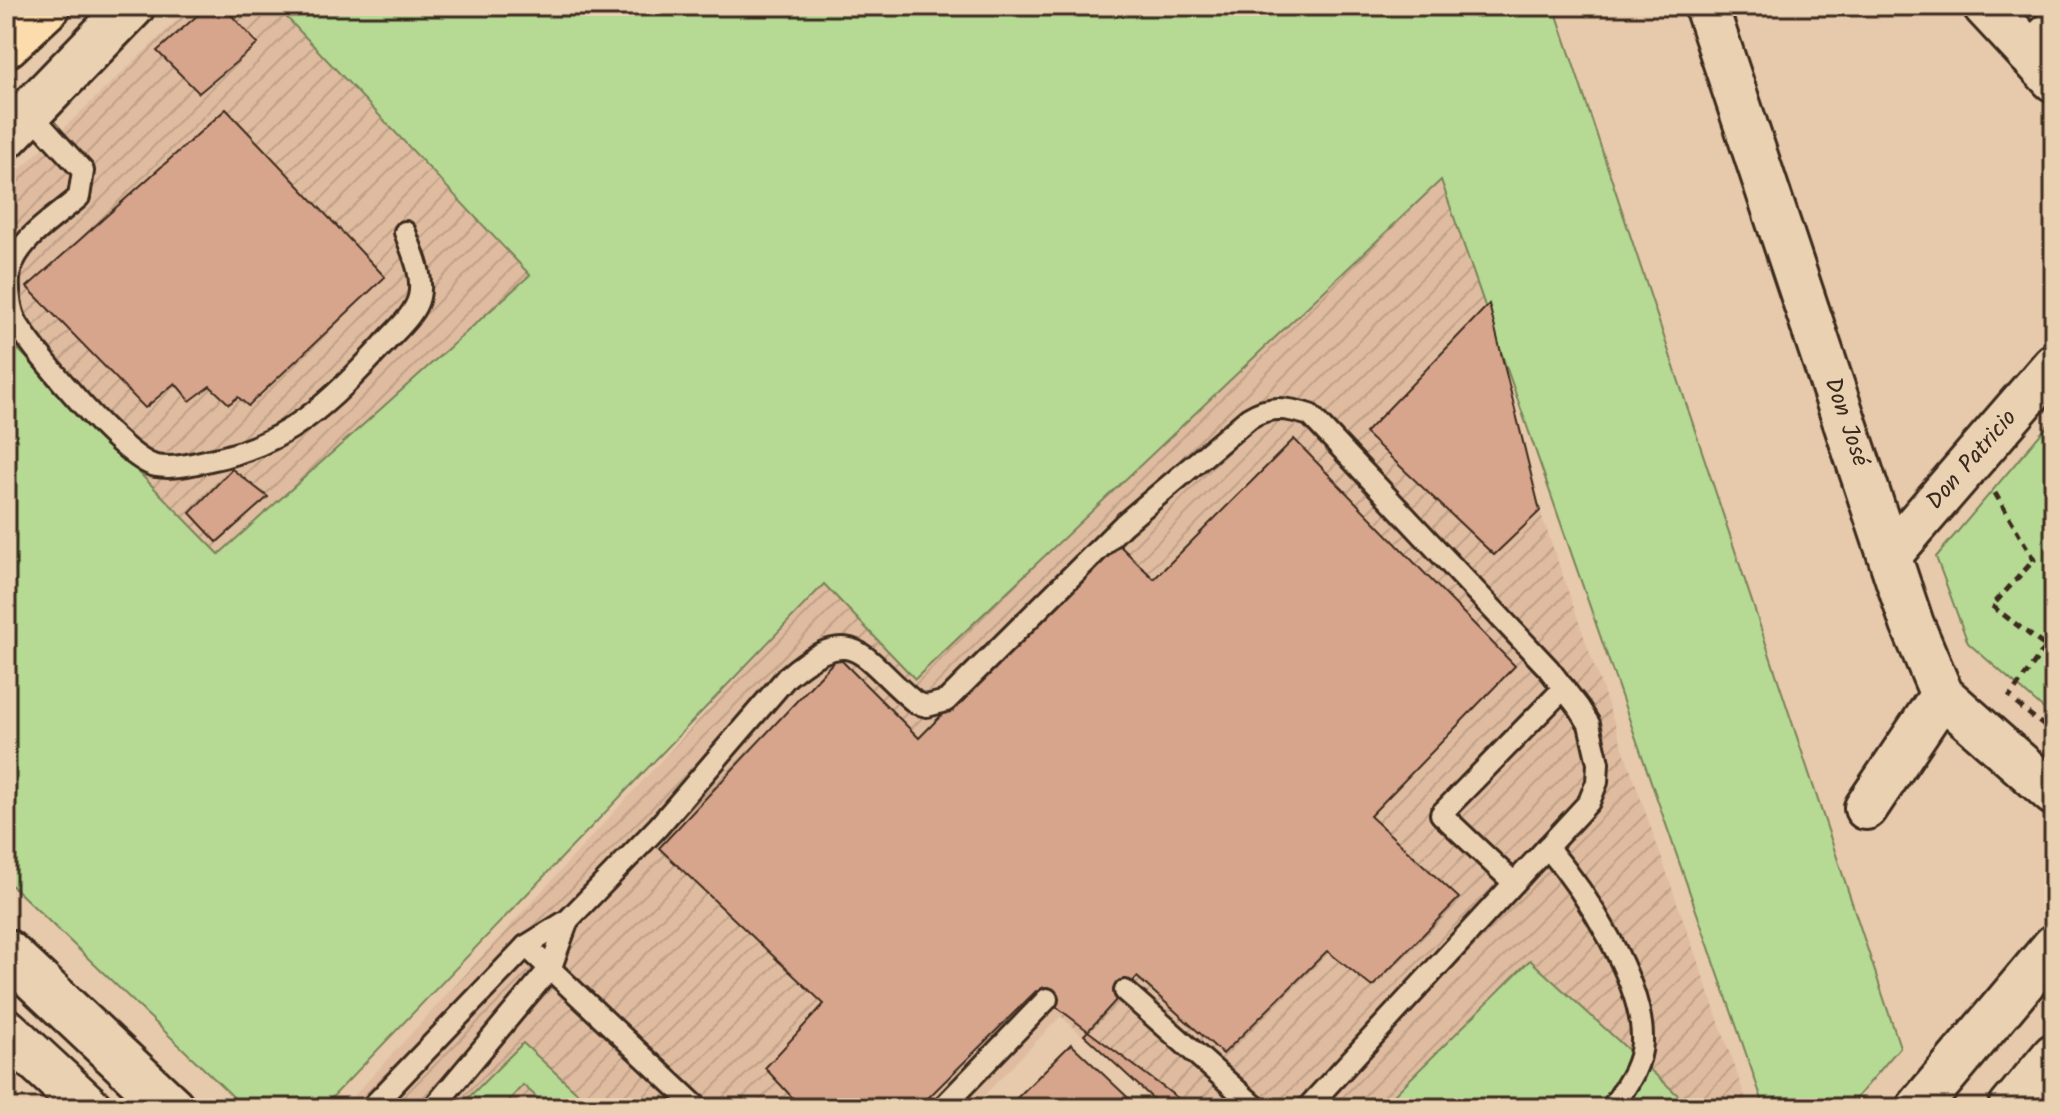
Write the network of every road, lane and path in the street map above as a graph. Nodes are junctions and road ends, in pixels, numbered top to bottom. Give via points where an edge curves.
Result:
1 (48, 6) edge
2 (132, 6) edge
3 (1706, 6) edge
4 (1986, 6) edge
5 (6, 45) edge
6 (2046, 55) edge
7 (18, 124) edge
8 (405, 232) dead end
9 (2054, 365) edge
10 (1992, 487) dead end
11 (1890, 555) junction
12 (1564, 688) junction
13 (1999, 690) dead end
14 (1942, 695) junction
15 (2009, 698) junction
16 (2054, 734) edge
17 (2054, 794) edge
18 (1866, 808) dead end
19 (1547, 847) junction
20 (1514, 883) junction
21 (568, 920) junction
22 (526, 946) junction
23 (2054, 946) edge
24 (6, 952) edge
25 (551, 967) junction
26 (1125, 991) dead end
27 (1047, 999) dead end
28 (6, 1031) edge
29 (2054, 1055) edge
30 (89, 1108) edge
31 (172, 1108) edge
32 (371, 1108) edge
33 (433, 1108) edge
34 (698, 1108) edge
35 (942, 1108) edge
36 (1257, 1108) edge
37 (1307, 1108) edge
38 (1612, 1108) edge
39 (1918, 1108) edge
40 (2010, 1108) edge

1 - 5 main road
2 - 7 street
3 - 11 street, Don José
4 - 6 street
7 - 8 lane via 83,171 83,186 79,197 22,246 10,271 17,323 109,435 132,456 154,465 196,463 260,448 340,391 419,299 420,280
9 - 11 street, Don Patricio
10 - 15 path via 2034,560 1992,606 2046,647
11 - 14 street, Don José
12 - 19 lane via 1589,724 1597,782 1589,802
12 - 20 lane via 1441,814
12 - 21 lane via 1310,415 1263,409 1124,524 946,701 916,703 850,647 806,661
13 - 15 path
14 - 17 street, Don José
14 - 18 street
15 - 16 path
19 - 20 lane
19 - 38 lane via 1579,884 1616,951 1641,1017 1637,1069
20 - 37 lane
21 - 22 lane
21 - 25 lane
22 - 25 lane
22 - 32 lane
23 - 39 street
24 - 31 street
25 - 33 lane
25 - 34 lane
26 - 36 lane
27 - 35 lane
28 - 30 street
29 - 40 street

